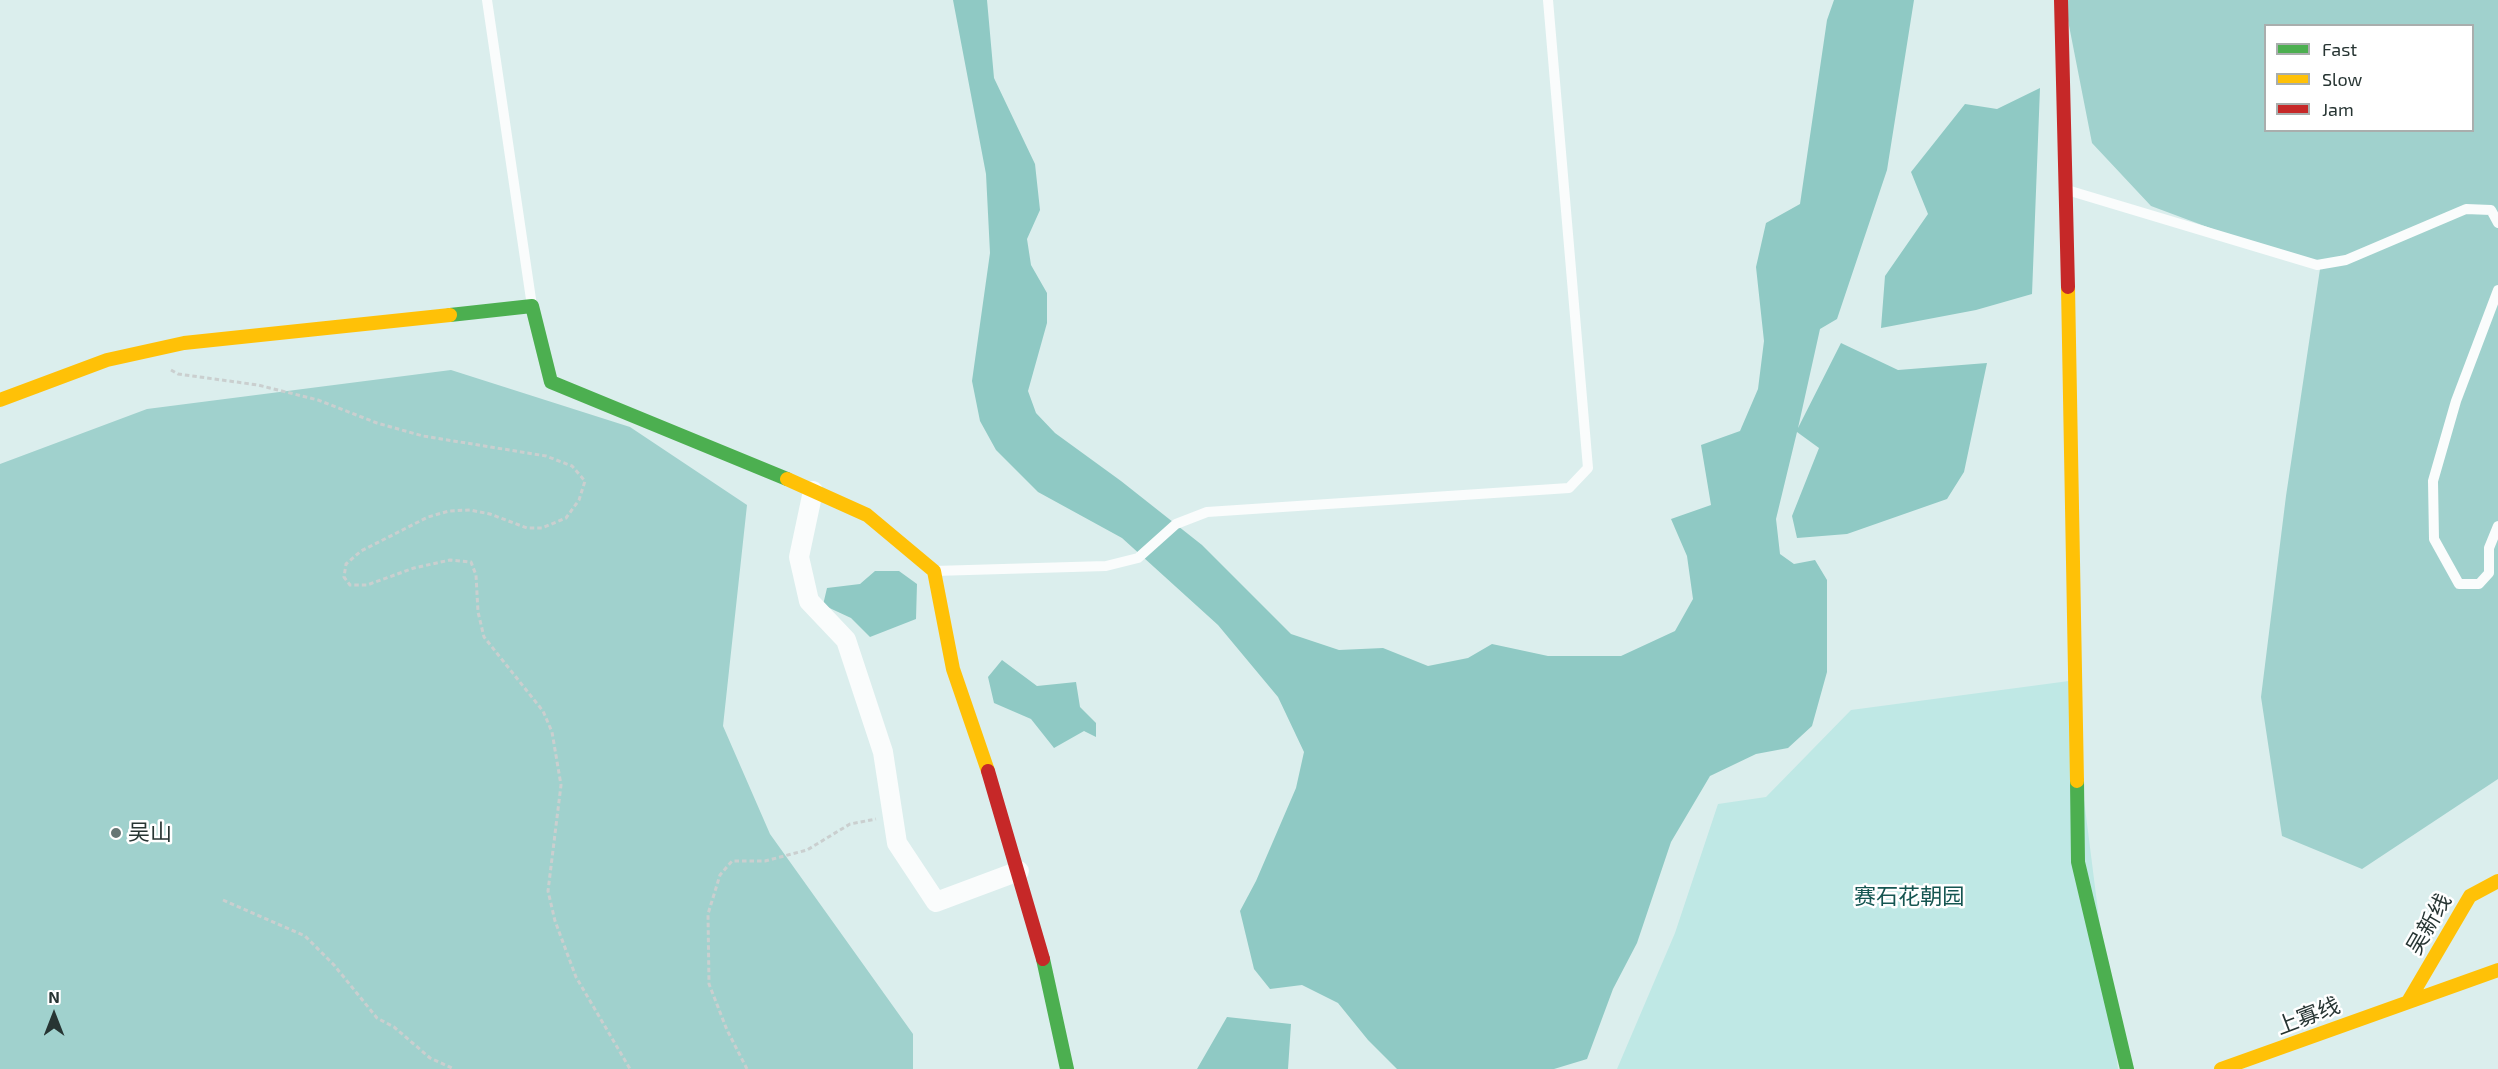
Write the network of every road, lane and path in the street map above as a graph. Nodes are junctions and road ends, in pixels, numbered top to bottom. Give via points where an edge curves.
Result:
1 (488, 0) edge
2 (1548, 0) edge
3 (2061, 0) edge
4 (2067, 190) junction
5 (2498, 223) edge
6 (2498, 290) edge
7 (532, 306) junction
8 (169, 368) dead end
9 (0, 400) edge
10 (813, 491) junction
11 (2498, 526) edge
12 (934, 571) junction
13 (893, 816) junction
14 (1019, 871) junction
15 (2498, 881) edge
16 (223, 900) dead end
17 (2498, 970) edge
18 (2409, 1000) junction
19 (454, 1069) edge
20 (630, 1069) edge
21 (747, 1069) edge
22 (1067, 1069) edge
23 (2127, 1069) edge
24 (2221, 1069) edge

1 - 7 lane
2 - 12 lane via 1588,468 1569,488 1207,512 1176,524 1138,558 1106,566
3 - 4 street
4 - 5 lane via 2318,265 2346,260 2466,209 2491,210
4 - 23 street via 2078,862
6 - 11 lane via 2456,401 2433,481 2434,539 2459,584 2479,584 2489,573 2489,548
7 - 9 street via 184,343 107,360
7 - 10 street via 551,382
8 - 20 path via 178,374 258,385 318,400 423,436 546,456 572,466 585,481 579,500 566,518 542,528 527,528 490,513 449,511 428,517 361,551 346,564 344,578 350,585 368,585 414,568 450,560 471,562 484,637 543,711 552,732 561,785 548,891 555,921 576,977
10 - 12 street via 867,515
10 - 13 street via 799,556 809,601 846,640 883,752
12 - 14 street via 953,669
13 - 14 street via 897,843 936,902
13 - 21 path via 850,824 807,850 765,861 732,861 720,875 708,914 709,984
14 - 22 street via 1038,936
15 - 18 street, 吴新线 via 2470,896
16 - 19 path via 305,936 377,1018 394,1027 430,1058
17 - 18 street, 上寡线
18 - 24 street, 上寡线

